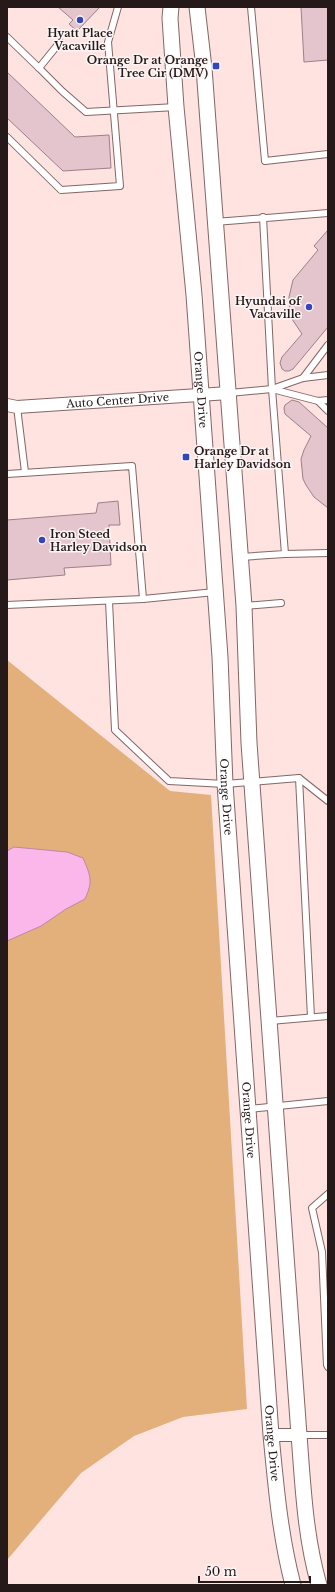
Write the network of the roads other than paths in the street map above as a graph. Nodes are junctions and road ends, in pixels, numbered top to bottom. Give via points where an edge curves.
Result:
1 (118, 7) edge
2 (171, 7) edge
3 (197, 7) edge
4 (251, 7) edge
5 (7, 37) edge
6 (60, 42) dead end
7 (39, 68) junction
8 (176, 107) junction
9 (114, 111) junction
10 (7, 137) edge
11 (328, 154) edge
12 (328, 213) edge
13 (263, 217) junction
14 (215, 222) junction
15 (328, 346) edge
16 (328, 376) edge
17 (303, 378) junction
18 (272, 389) junction
19 (229, 393) junction
20 (200, 395) junction
21 (328, 400) edge
22 (318, 401) junction
23 (12, 406) edge
24 (328, 411) edge
25 (26, 472) junction
26 (7, 474) edge
27 (328, 552) edge
28 (285, 554) junction
29 (241, 557) junction
30 (215, 592) junction
31 (143, 599) junction
32 (109, 601) junction
33 (281, 603) dead end
34 (7, 606) edge
35 (244, 606) junction
36 (299, 778) junction
37 (252, 782) junction
38 (225, 784) junction
39 (325, 796) edge
40 (328, 801) edge
41 (328, 1016) edge
42 (311, 1017) junction
43 (269, 1021) junction
44 (328, 1101) edge
45 (276, 1107) junction
46 (248, 1109) junction
47 (328, 1194) edge
48 (328, 1367) edge
49 (271, 1435) junction
50 (298, 1435) junction
51 (328, 1435) edge
52 (293, 1585) edge
53 (319, 1585) edge

1 - 9 lane via 108,42
2 - 8 street, Orange Drive
3 - 14 street
4 - 11 lane via 265,161
5 - 7 lane
6 - 7 lane
7 - 9 lane via 86,112
8 - 9 lane
8 - 20 street, Orange Drive via 192,270
9 - 10 lane via 120,186 61,190
12 - 13 lane
13 - 14 lane
13 - 18 lane
14 - 19 street
15 - 17 lane
16 - 17 lane
17 - 18 lane
18 - 19 lane
18 - 22 lane
18 - 28 lane
19 - 20 street, Auto Center Drive
19 - 29 street
20 - 23 street, Auto Center Drive
20 - 30 street, Orange Drive
21 - 22 lane
22 - 24 lane
23 - 25 lane
25 - 26 lane
25 - 31 lane via 132,466
27 - 28 lane
28 - 29 lane
29 - 35 street
30 - 31 lane
30 - 38 street, Orange Drive
31 - 32 lane
32 - 34 lane
32 - 38 lane via 115,730 169,781
33 - 35 lane
35 - 37 street
36 - 37 lane
36 - 39 lane
36 - 42 lane
37 - 38 lane
37 - 43 street
38 - 46 street, Orange Drive
39 - 40 lane
41 - 42 lane
42 - 43 lane
43 - 45 street
44 - 45 lane
45 - 46 lane
45 - 50 street
46 - 49 street, Orange Drive
47 - 48 lane via 312,1208 322,1252
49 - 50 street
49 - 52 street, Orange Drive via 284,1552
50 - 51 lane
50 - 53 street via 305,1514

